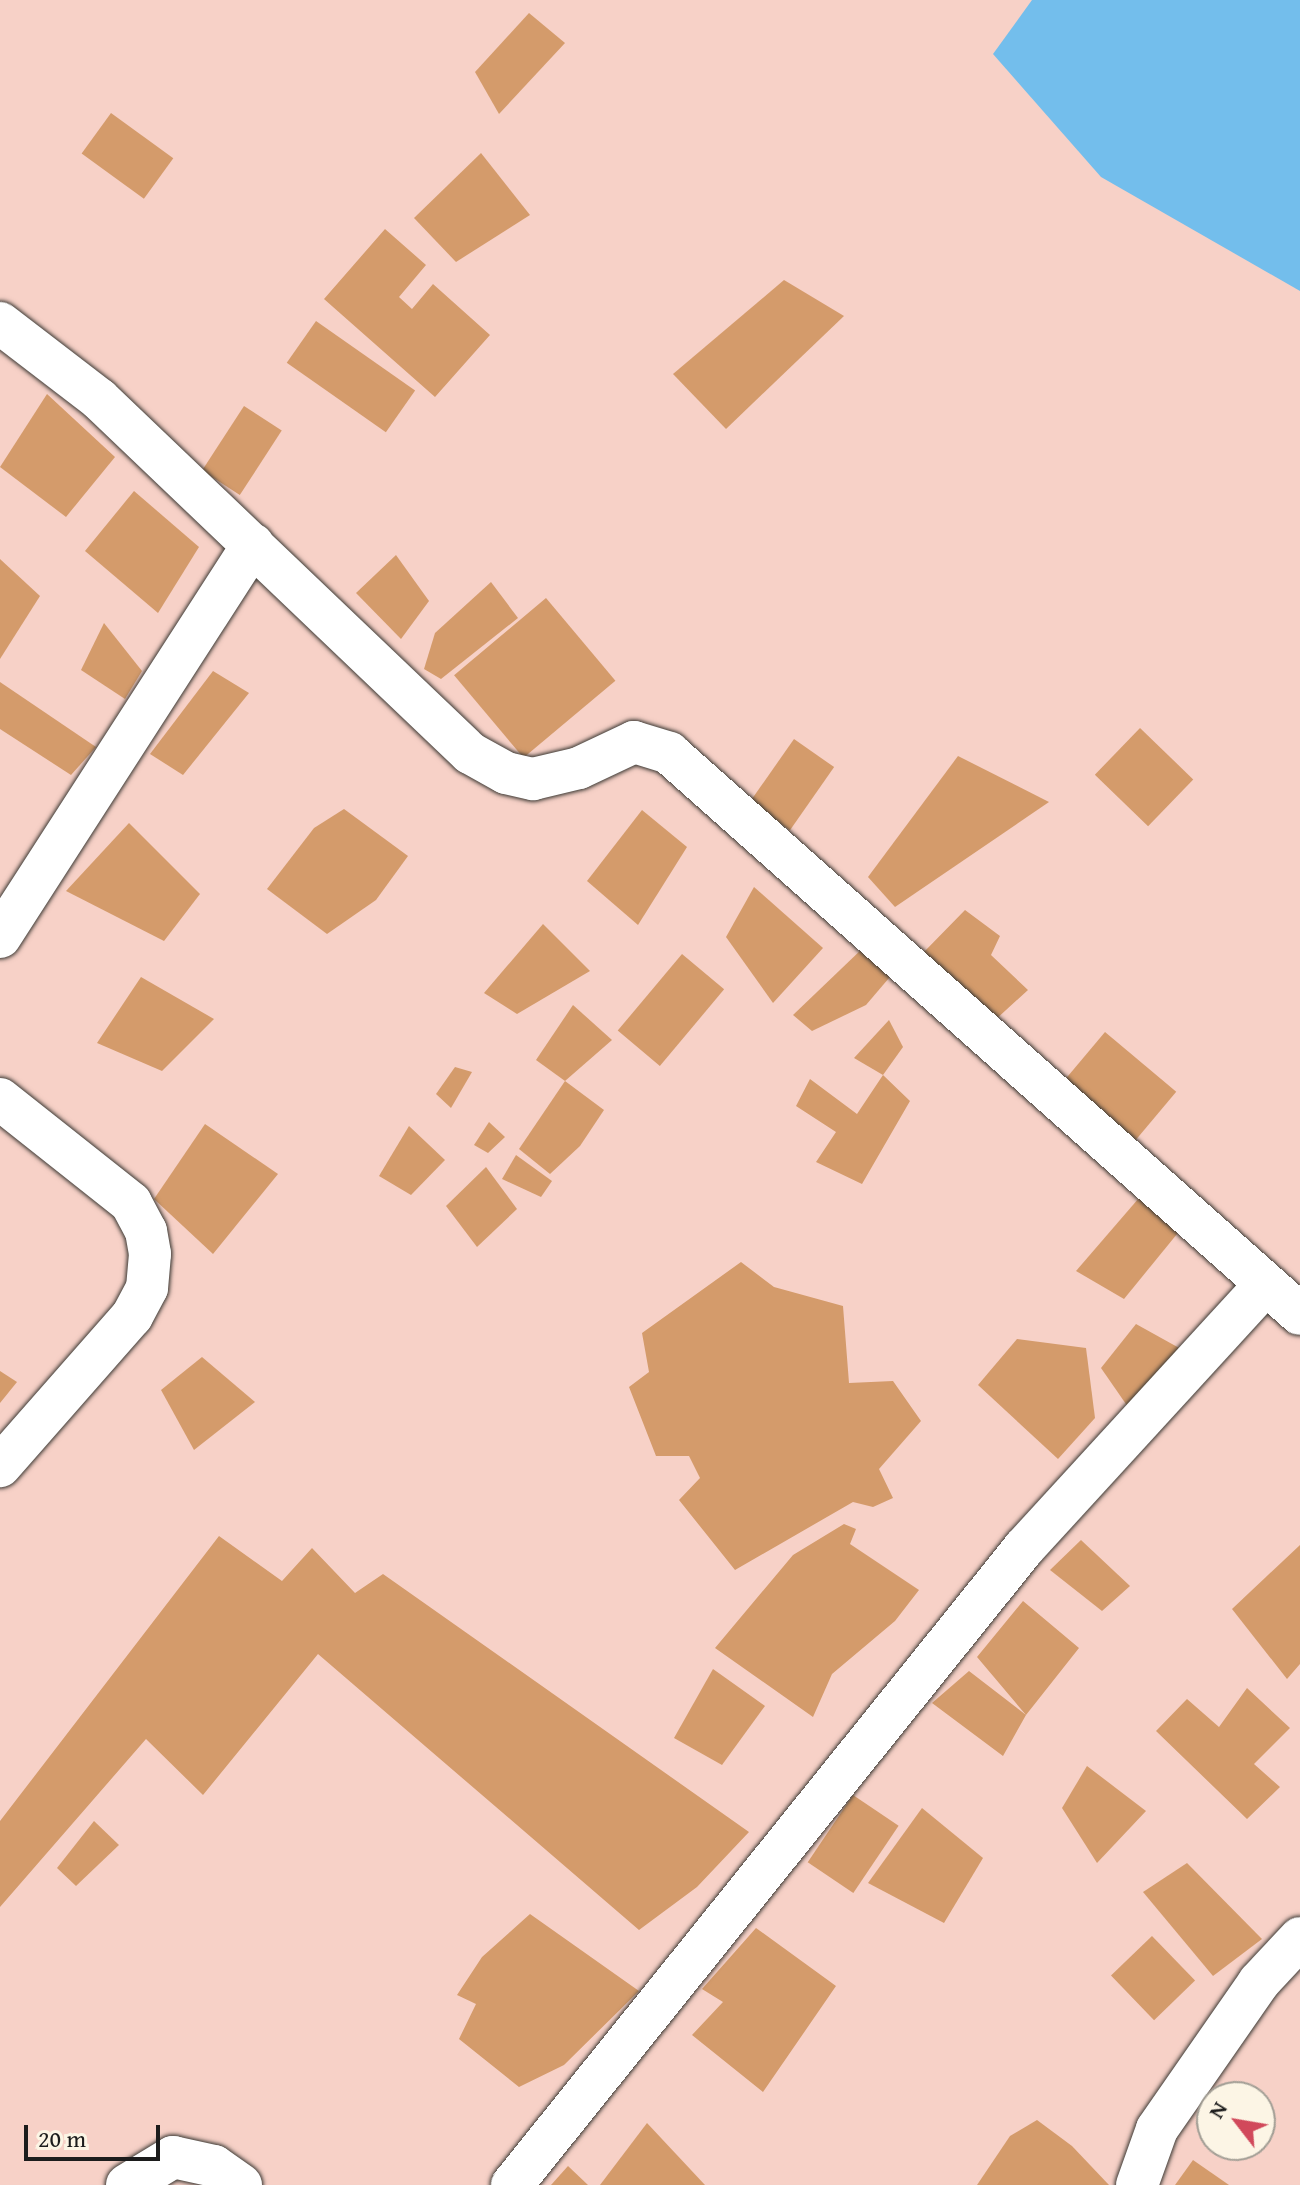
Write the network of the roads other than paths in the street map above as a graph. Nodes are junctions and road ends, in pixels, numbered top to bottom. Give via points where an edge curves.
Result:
1 (0, 323) edge
2 (253, 544) junction
3 (0, 937) edge
4 (0, 1099) edge
5 (1264, 1286) junction
6 (1300, 1314) edge
7 (0, 1466) edge
8 (1300, 1938) edge
9 (127, 2185) edge
10 (241, 2185) edge
11 (512, 2185) edge
12 (1137, 2185) edge

1 - 2 street via 99,399
2 - 3 street
2 - 5 street via 470,753 506,773 533,779 579,768 634,742 669,753
4 - 7 street via 131,1203 146,1231 150,1254 147,1288 132,1316
5 - 6 street
5 - 11 street via 1024,1548
8 - 12 street via 1259,1982 1157,2129
9 - 10 street via 173,2157 214,2166

